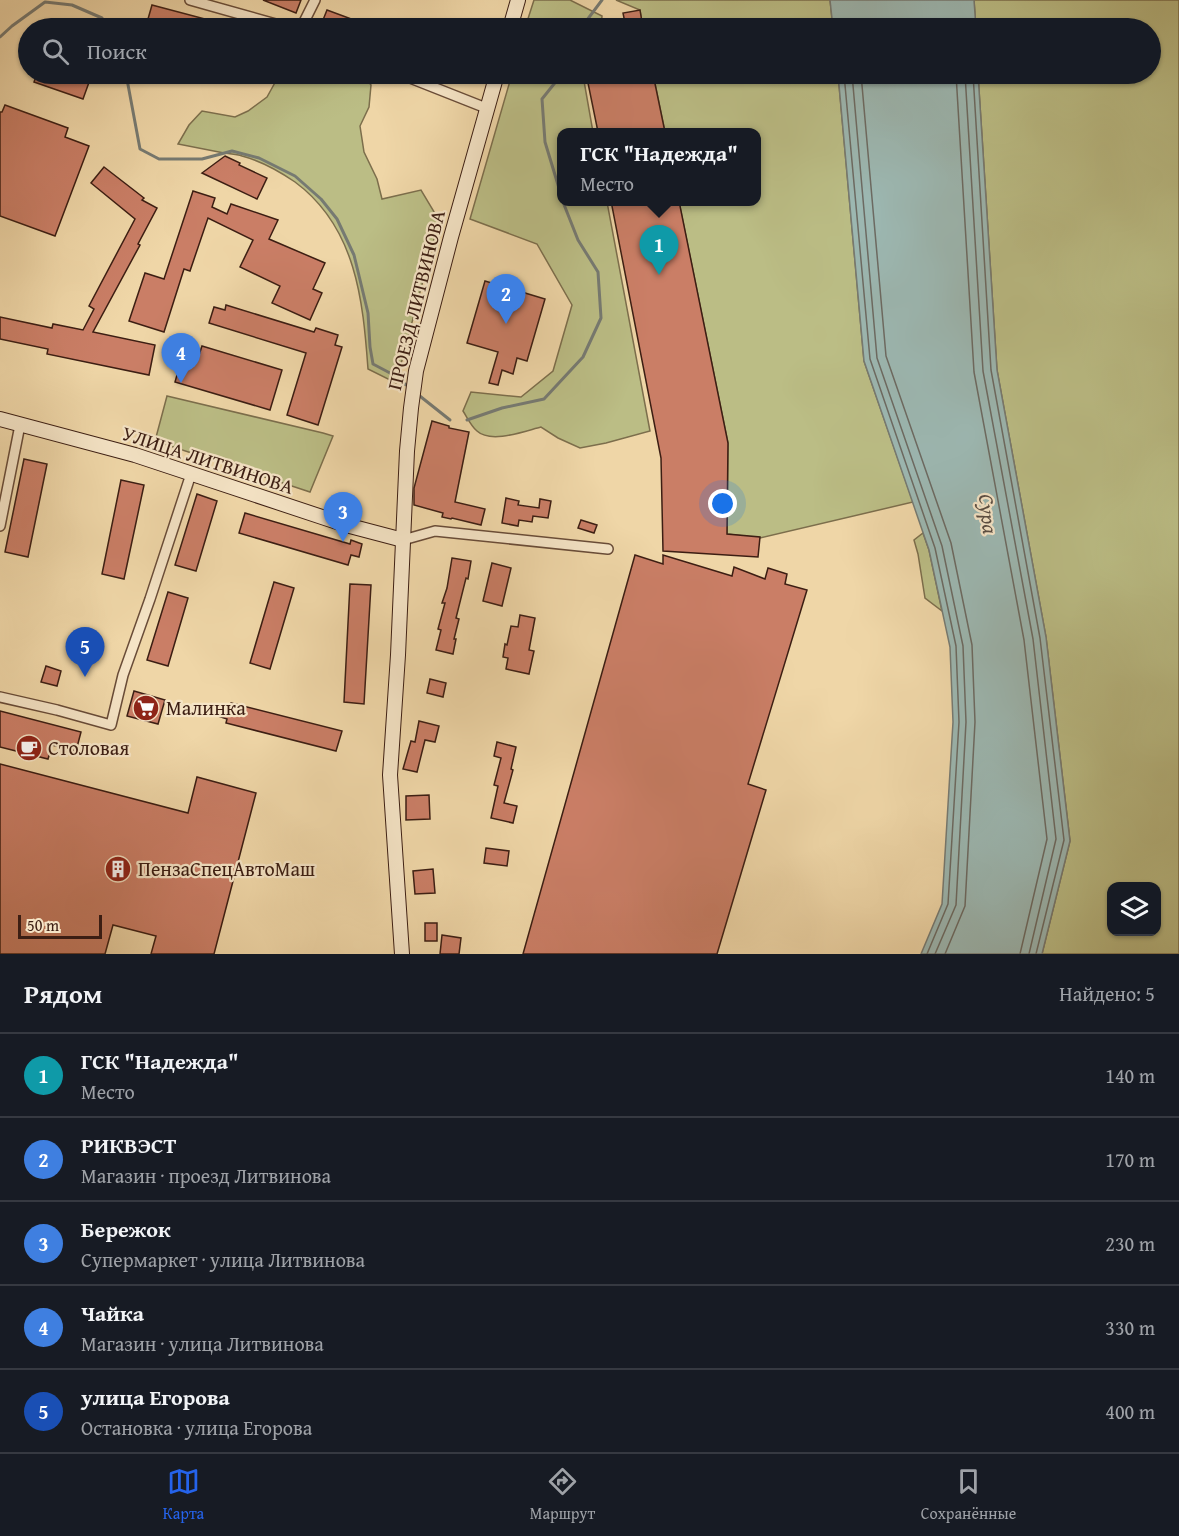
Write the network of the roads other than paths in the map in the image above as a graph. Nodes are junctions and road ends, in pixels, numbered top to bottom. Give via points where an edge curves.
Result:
1 (190, 0) edge
2 (315, 0) edge
3 (518, 0) edge
4 (254, 18) edge
5 (306, 18) edge
6 (513, 18) edge
7 (425, 84) edge
8 (493, 84) edge
9 (486, 108) junction
10 (0, 419) edge
11 (20, 425) junction
12 (191, 474) junction
13 (0, 526) edge
14 (403, 540) junction
15 (608, 549) dead end
16 (0, 697) edge
17 (402, 954) edge

1 - 4 street
2 - 5 street
3 - 6 main road
7 - 9 street
8 - 9 main road, ПРОЕЗД ЛИТВИНОВА
9 - 14 main road, ПРОЕЗД ЛИТВИНОВА via 416,371
10 - 11 main road, УЛИЦА ЛИТВИНОВА
11 - 12 main road, УЛИЦА ЛИТВИНОВА
11 - 13 street
12 - 14 main road, УЛИЦА ЛИТВИНОВА
12 - 16 street via 123,675 111,725
14 - 15 street via 435,531
14 - 17 main road, ПРОЕЗД ЛИТВИНОВА via 390,775

